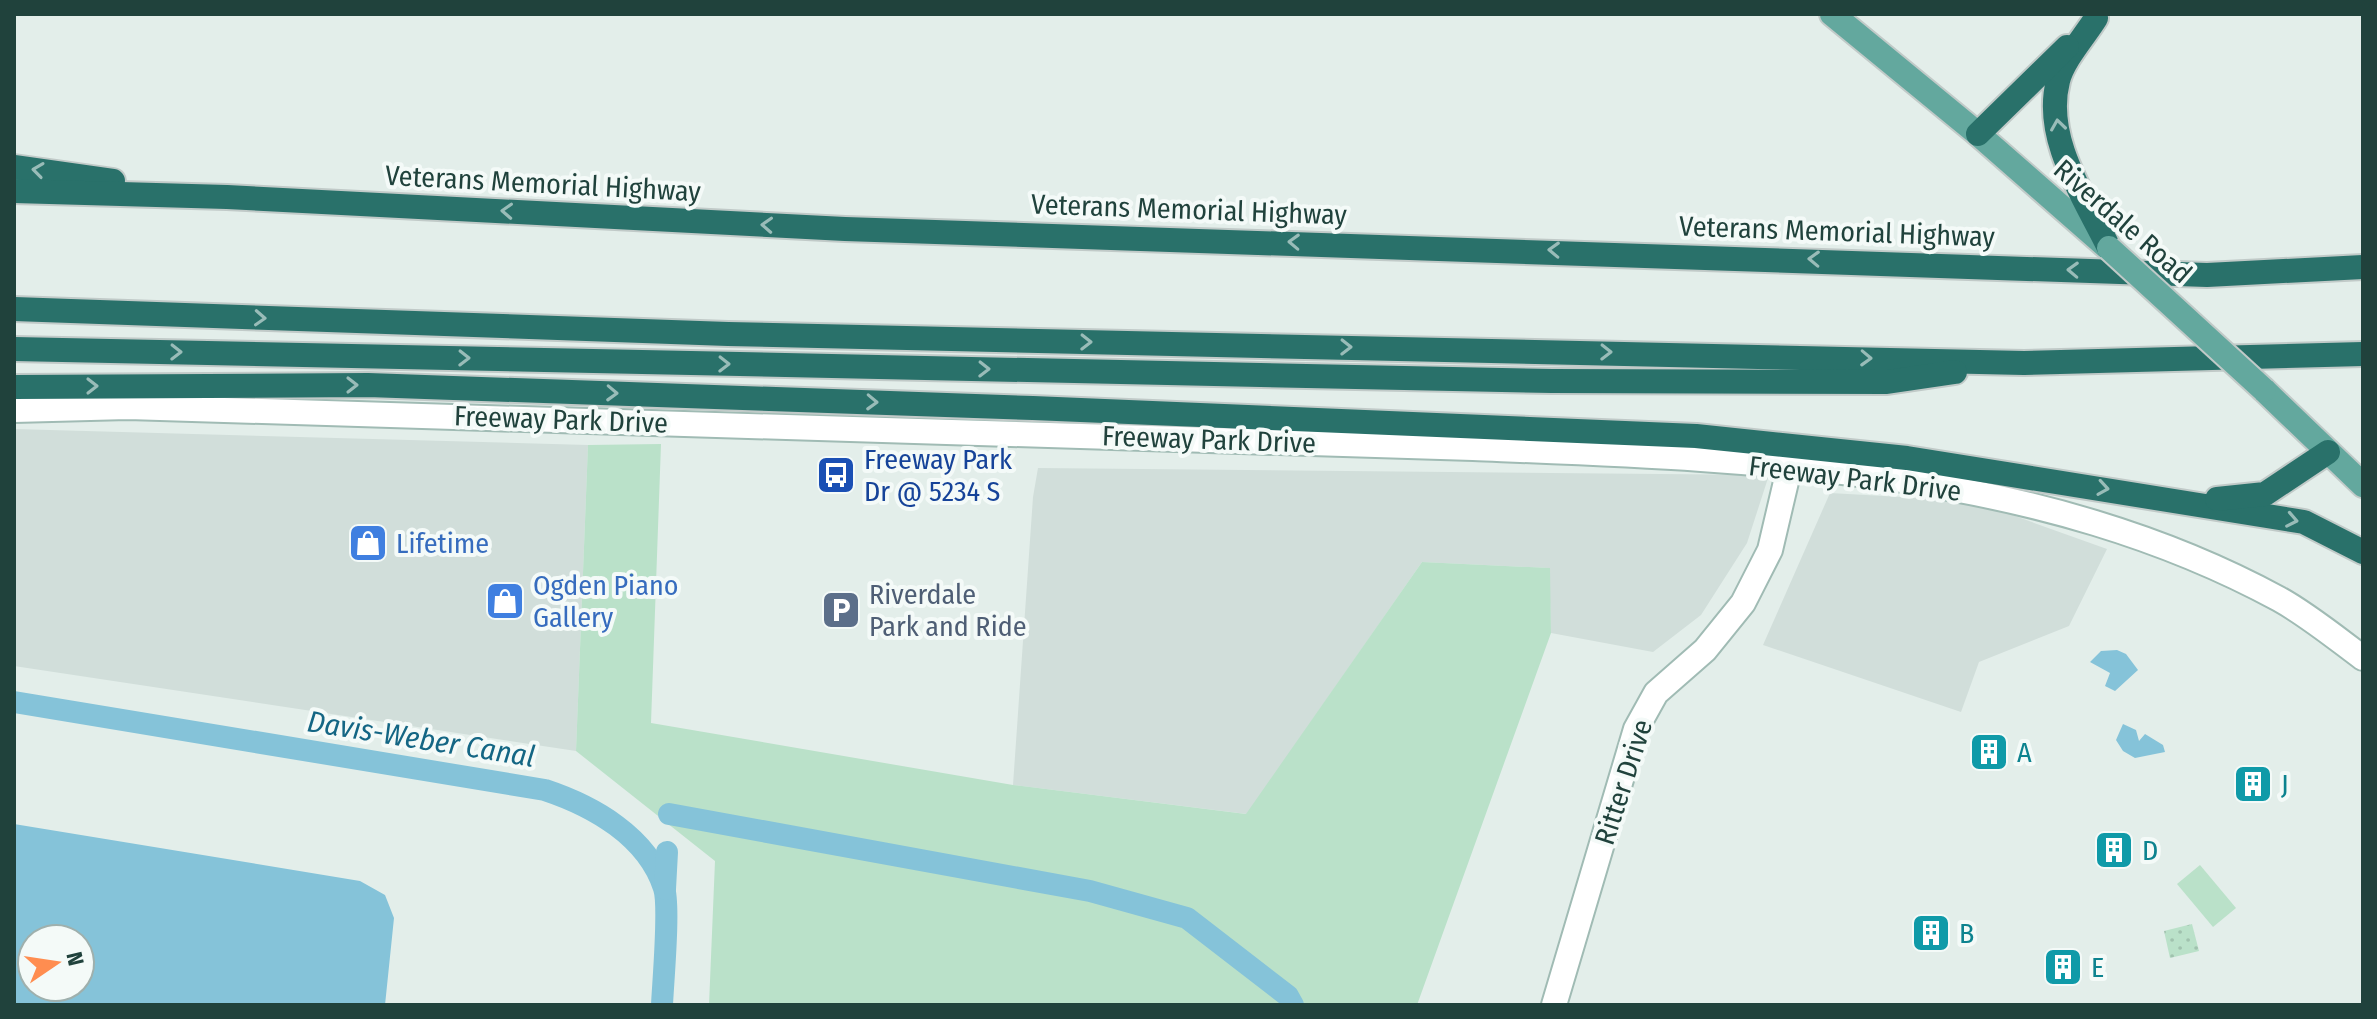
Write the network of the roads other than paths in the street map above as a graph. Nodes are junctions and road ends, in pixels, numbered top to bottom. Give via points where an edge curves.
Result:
1 (1832, 14) edge
2 (2098, 16) edge
3 (1978, 134) junction
4 (14, 167) edge
5 (14, 191) edge
6 (227, 197) junction
7 (2109, 248) junction
8 (2363, 252) edge
9 (2363, 267) edge
10 (2207, 275) junction
11 (14, 309) edge
12 (14, 349) edge
13 (2363, 354) edge
14 (2024, 363) junction
15 (14, 387) edge
16 (14, 410) edge
17 (2328, 452) junction
18 (1789, 469) junction
19 (2363, 485) edge
20 (2187, 502) junction
21 (2363, 552) edge
22 (2363, 658) edge
23 (1554, 1005) edge

1 - 3 main road, Riverdale Road
2 - 3 highway
7 -> 2 highway via 2060,144 2055,105 2058,78
3 - 7 main road, Riverdale Road
6 -> 4 highway
5 - 6 highway, Veterans Memorial Highway
10 -> 6 highway, Veterans Memorial Highway via 845,229
7 - 17 main road, Riverdale Road, bridge
8 - 10 highway
9 - 10 highway, Veterans Memorial Highway
11 -> 14 highway via 713,333
12 -> 14 highway via 1552,381 1887,382
13 - 14 highway
15 -> 20 highway via 368,385 1696,436 1907,458
16 - 18 street, Freeway Park Drive via 128,407 964,431 1593,453
17 - 19 main road, Riverdale Road
17 - 20 highway via 2265,494
18 - 22 street, Freeway Park Drive via 1907,480 1988,495 2151,540 2281,600
18 - 23 street, Ritter Drive via 1770,550 1743,603 1705,650 1656,693 1636,729
20 -> 21 highway via 2304,522

